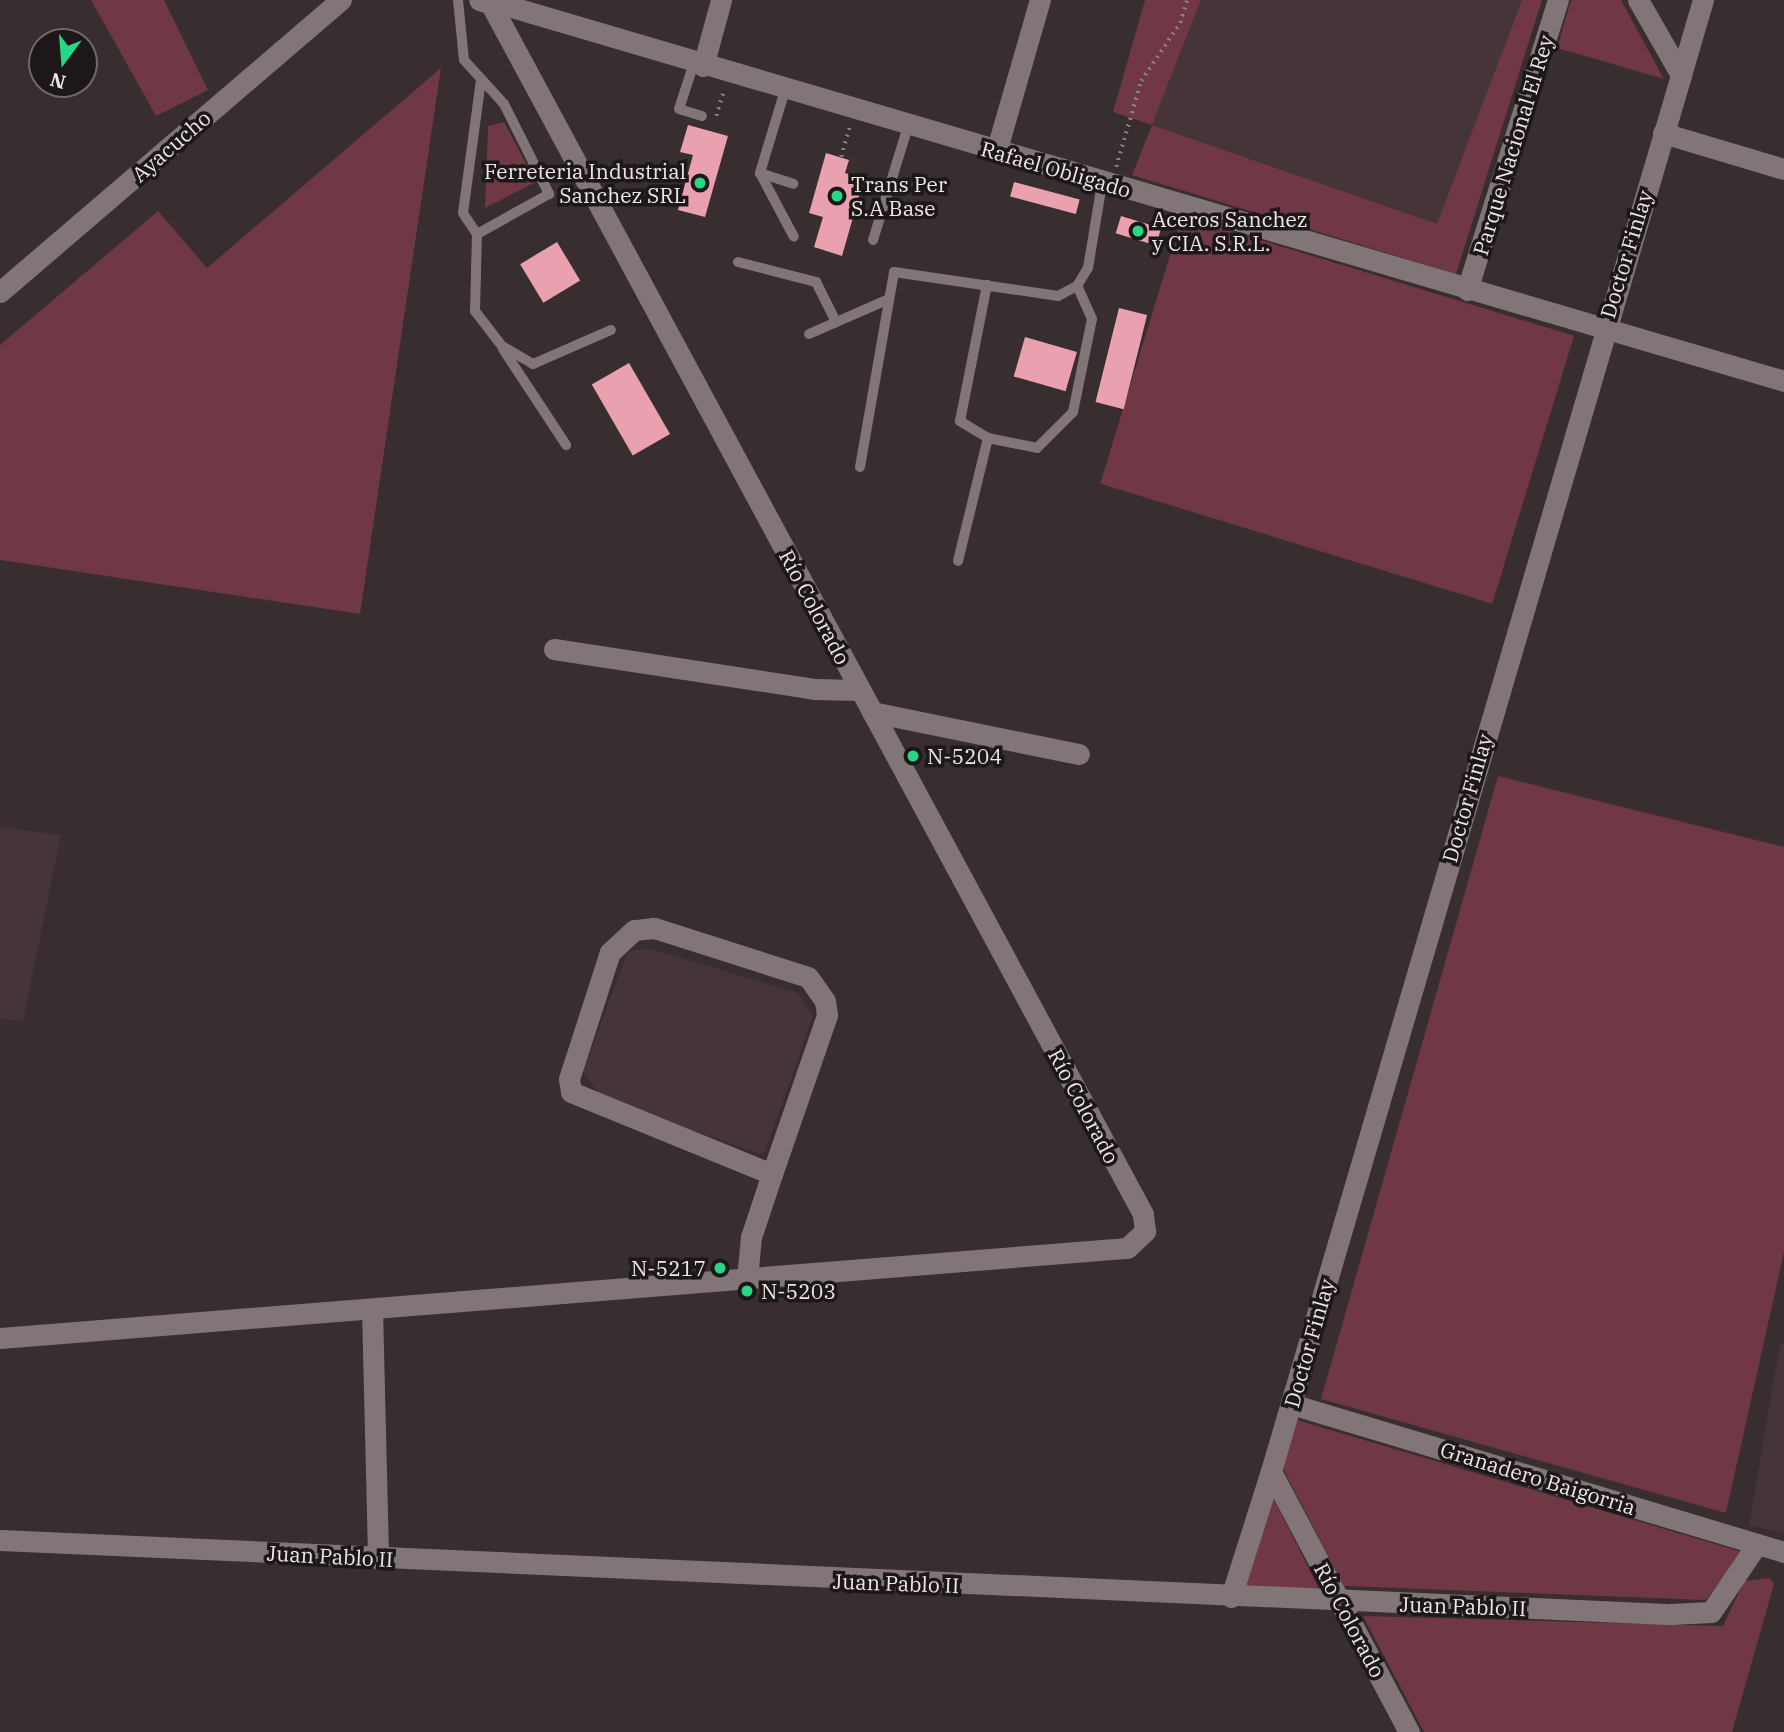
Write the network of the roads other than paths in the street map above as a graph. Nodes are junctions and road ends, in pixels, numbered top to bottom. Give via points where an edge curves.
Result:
1 (341, 0) edge
2 (458, 0) edge
3 (721, 0) edge
4 (1040, 0) edge
5 (1558, 0) edge
6 (1638, 0) edge
7 (1703, 0) edge
8 (486, 1) edge
9 (698, 64) junction
10 (1681, 75) junction
11 (481, 79) junction
12 (785, 90) junction
13 (702, 116) dead end
14 (908, 126) junction
15 (1663, 133) junction
16 (996, 152) junction
17 (1784, 169) edge
18 (760, 173) junction
19 (793, 184) dead end
20 (1106, 184) junction
21 (477, 234) junction
22 (794, 237) dead end
23 (873, 240) dead end
24 (737, 262) dead end
25 (987, 285) junction
26 (1077, 286) junction
27 (1467, 290) junction
28 (0, 292) edge
29 (889, 299) junction
30 (836, 322) junction
31 (611, 330) dead end
32 (1603, 330) junction
33 (809, 334) dead end
34 (502, 346) junction
35 (1784, 381) edge
36 (988, 438) junction
37 (566, 445) dead end
38 (860, 467) dead end
39 (958, 561) dead end
40 (554, 649) dead end
41 (860, 690) junction
42 (872, 712) junction
43 (1079, 754) dead end
44 (772, 1174) junction
45 (747, 1279) junction
46 (372, 1309) junction
47 (0, 1338) edge
48 (1291, 1404) junction
49 (1271, 1471) junction
50 (0, 1540) edge
51 (1757, 1544) junction
52 (1784, 1552) edge
53 (378, 1559) junction
54 (1231, 1597) junction
55 (1340, 1601) junction
56 (1409, 1732) edge

1 - 28 street, Ayacucho
2 - 11 lane via 464,60
3 - 9 street
4 - 16 street
5 - 27 street, Parque Nacional El Rey
6 - 10 street
7 - 10 street, Doctor Finlay
8 - 9 street, Rafael Obligado
8 - 41 street, Río Colorado
9 - 12 street, Rafael Obligado
9 - 13 lane via 679,109
10 - 15 street, Doctor Finlay
11 - 21 lane via 463,213
11 - 21 lane via 504,104 549,194
12 - 14 street, Rafael Obligado
12 - 18 lane
14 - 16 street, Rafael Obligado
14 - 23 lane
15 - 17 street
15 - 32 street, Doctor Finlay
16 - 20 street, Rafael Obligado
18 - 19 lane
18 - 22 lane
20 - 26 lane via 1088,268
20 - 27 street, Rafael Obligado
21 - 34 lane via 475,311
24 - 30 lane via 816,282
25 - 26 lane via 1058,296
25 - 29 lane via 894,272
25 - 36 lane via 960,421
26 - 36 lane via 1092,319 1073,412 1037,448
27 - 32 street, Rafael Obligado
29 - 30 lane
29 - 38 lane
30 - 33 lane
31 - 34 lane via 533,364
32 - 35 street, Rafael Obligado
32 - 48 street, Doctor Finlay
34 - 37 lane
36 - 39 lane
40 - 41 street via 814,690
41 - 42 street, Río Colorado
42 - 43 street
42 - 45 street, Río Colorado via 1143,1214 1143,1237 1126,1248
44 - 44 street via 827,1015 818,986 808,977 654,928 634,930 610,952 569,1079 571,1092
44 - 45 street via 751,1237
45 - 46 street
46 - 47 street
46 - 53 street
48 - 49 street, Doctor Finlay
48 - 51 street, Granadero Baigorria
49 - 54 street, Doctor Finlay
49 - 55 street, Río Colorado
50 - 53 street, Juan Pablo II
51 - 52 street, Granadero Baigorria
51 - 55 street, Juan Pablo II via 1711,1612
53 - 54 street, Juan Pablo II
54 - 55 street, Juan Pablo II
55 - 56 street, Río Colorado

